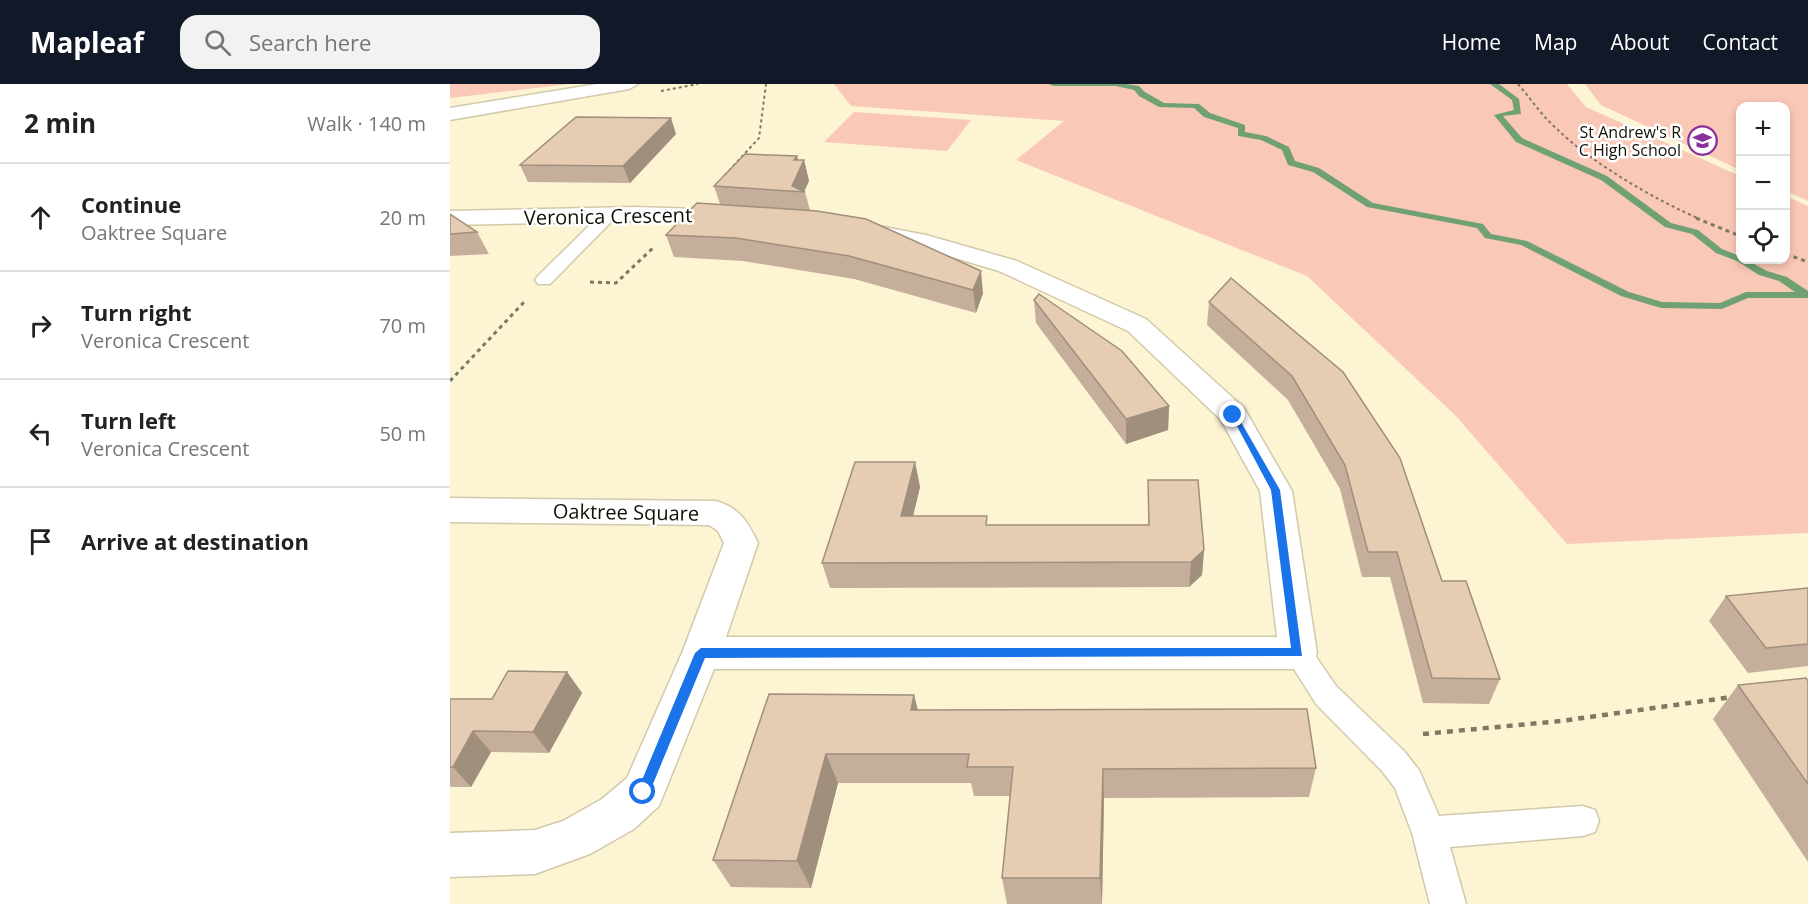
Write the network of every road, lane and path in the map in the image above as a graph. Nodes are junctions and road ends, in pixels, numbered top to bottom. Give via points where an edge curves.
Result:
1 (629, 84) edge
2 (766, 84) edge
3 (1518, 84) edge
4 (450, 114) edge
5 (689, 214) junction
6 (609, 215) junction
7 (450, 218) edge
8 (756, 218) edge
9 (835, 225) edge
10 (1736, 234) edge
11 (1790, 256) edge
12 (1808, 262) edge
13 (544, 280) junction
14 (450, 381) edge
15 (450, 510) edge
16 (701, 653) junction
17 (1298, 653) junction
18 (1743, 695) edge
19 (1371, 738) junction
20 (1583, 821) dead end
21 (1429, 833) junction
22 (450, 855) edge
23 (1448, 904) edge

1 - 4 street
2 - 5 path via 759,138
3 - 10 path via 1572,143 1668,206
5 - 6 street, Veronica Crescent
5 - 8 street, Veronica Crescent
5 - 13 path via 616,283
6 - 7 street, Veronica Crescent
6 - 13 lane
9 - 17 street via 926,242 1008,266 1137,325 1233,415 1276,490
11 - 12 path
13 - 14 path
15 - 16 street, Oaktree Square via 716,513 732,524 741,543
16 - 17 street
16 - 22 street, Oaktree Square via 643,792 618,814 574,839 535,852
17 - 19 lane via 1326,695
18 - 19 path via 1561,721
19 - 21 lane via 1408,780
20 - 21 lane
21 - 23 lane

